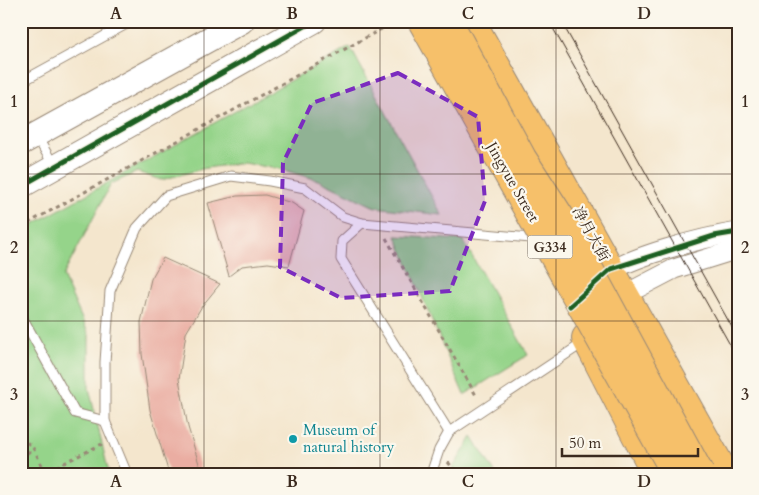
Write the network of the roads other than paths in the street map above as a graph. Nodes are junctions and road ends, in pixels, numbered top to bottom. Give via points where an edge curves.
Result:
1 (132, 21) edge
2 (242, 21) edge
3 (314, 21) edge
4 (412, 21) edge
5 (422, 21) edge
6 (448, 21) edge
7 (471, 21) edge
8 (21, 82) edge
9 (28, 139) edge
10 (54, 167) junction
11 (21, 186) edge
12 (362, 223) junction
13 (738, 232) edge
14 (531, 238) junction
15 (738, 249) edge
16 (611, 269) junction
17 (626, 294) junction
18 (570, 306) junction
19 (21, 315) edge
20 (587, 341) junction
21 (105, 420) junction
22 (450, 432) junction
23 (128, 474) edge
24 (431, 474) edge
25 (656, 474) edge
26 (676, 474) edge
27 (700, 474) edge
28 (725, 474) edge

1 - 8 lane
2 - 9 street
3 - 10 street
4 - 14 main road
5 - 26 main road, Jingyue Street / G334, bridge
6 - 27 main road, 净月大街 / G334, bridge via 522,158 564,223
7 - 16 main road, 净月大街
9 - 10 lane
10 - 11 street
12 - 14 lane
12 - 21 lane via 343,216 305,188 270,181 231,176 166,196 137,228 110,291
12 - 22 lane via 342,241 342,259
13 - 16 street via 714,236
14 - 18 main road
15 - 17 street via 674,269
16 - 17 main road, 净月大街
16 - 18 street
17 - 18 street
17 - 28 main road, 净月大街
18 - 20 main road
19 - 21 lane via 75,413
20 - 22 lane
20 - 25 main road
21 - 23 lane
22 - 24 lane via 439,450

